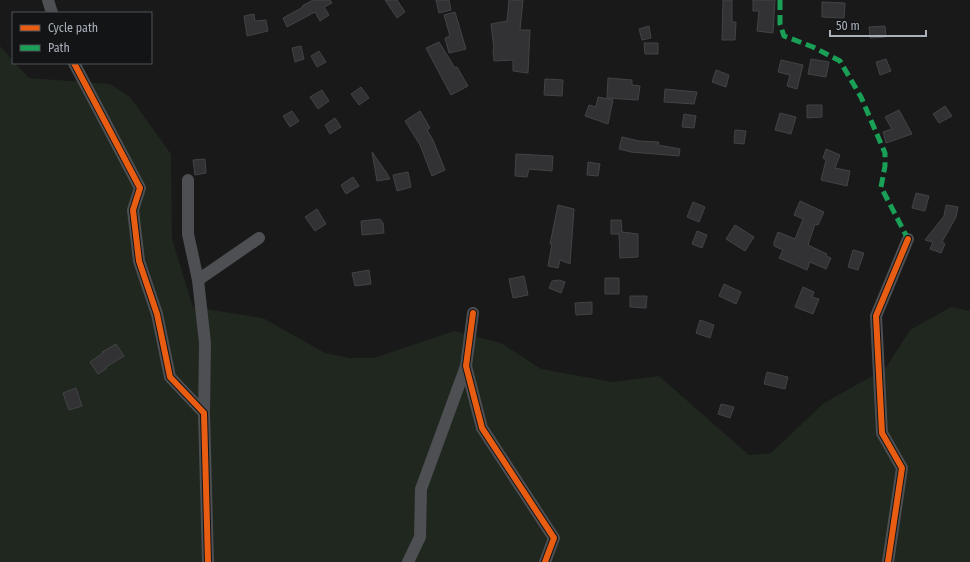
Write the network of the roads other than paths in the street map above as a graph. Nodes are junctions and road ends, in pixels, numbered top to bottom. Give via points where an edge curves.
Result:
1 (48, 0) edge
2 (52, 12) edge
3 (75, 64) edge
4 (188, 180) dead end
5 (259, 238) dead end
6 (908, 239) dead end
7 (198, 280) junction
8 (473, 313) dead end
9 (466, 366) junction
10 (204, 413) junction
11 (208, 562) edge
12 (408, 562) edge
13 (545, 562) edge
14 (888, 562) edge

1 - 2 street
3 - 10 street via 140,188 133,210 139,260 157,314 170,377
4 - 7 street via 188,234
5 - 7 street
6 - 14 street via 876,316 882,433 902,468
7 - 10 street via 205,343
8 - 9 street
9 - 12 street via 421,489 420,537
9 - 13 street via 482,428 554,538
10 - 11 street

